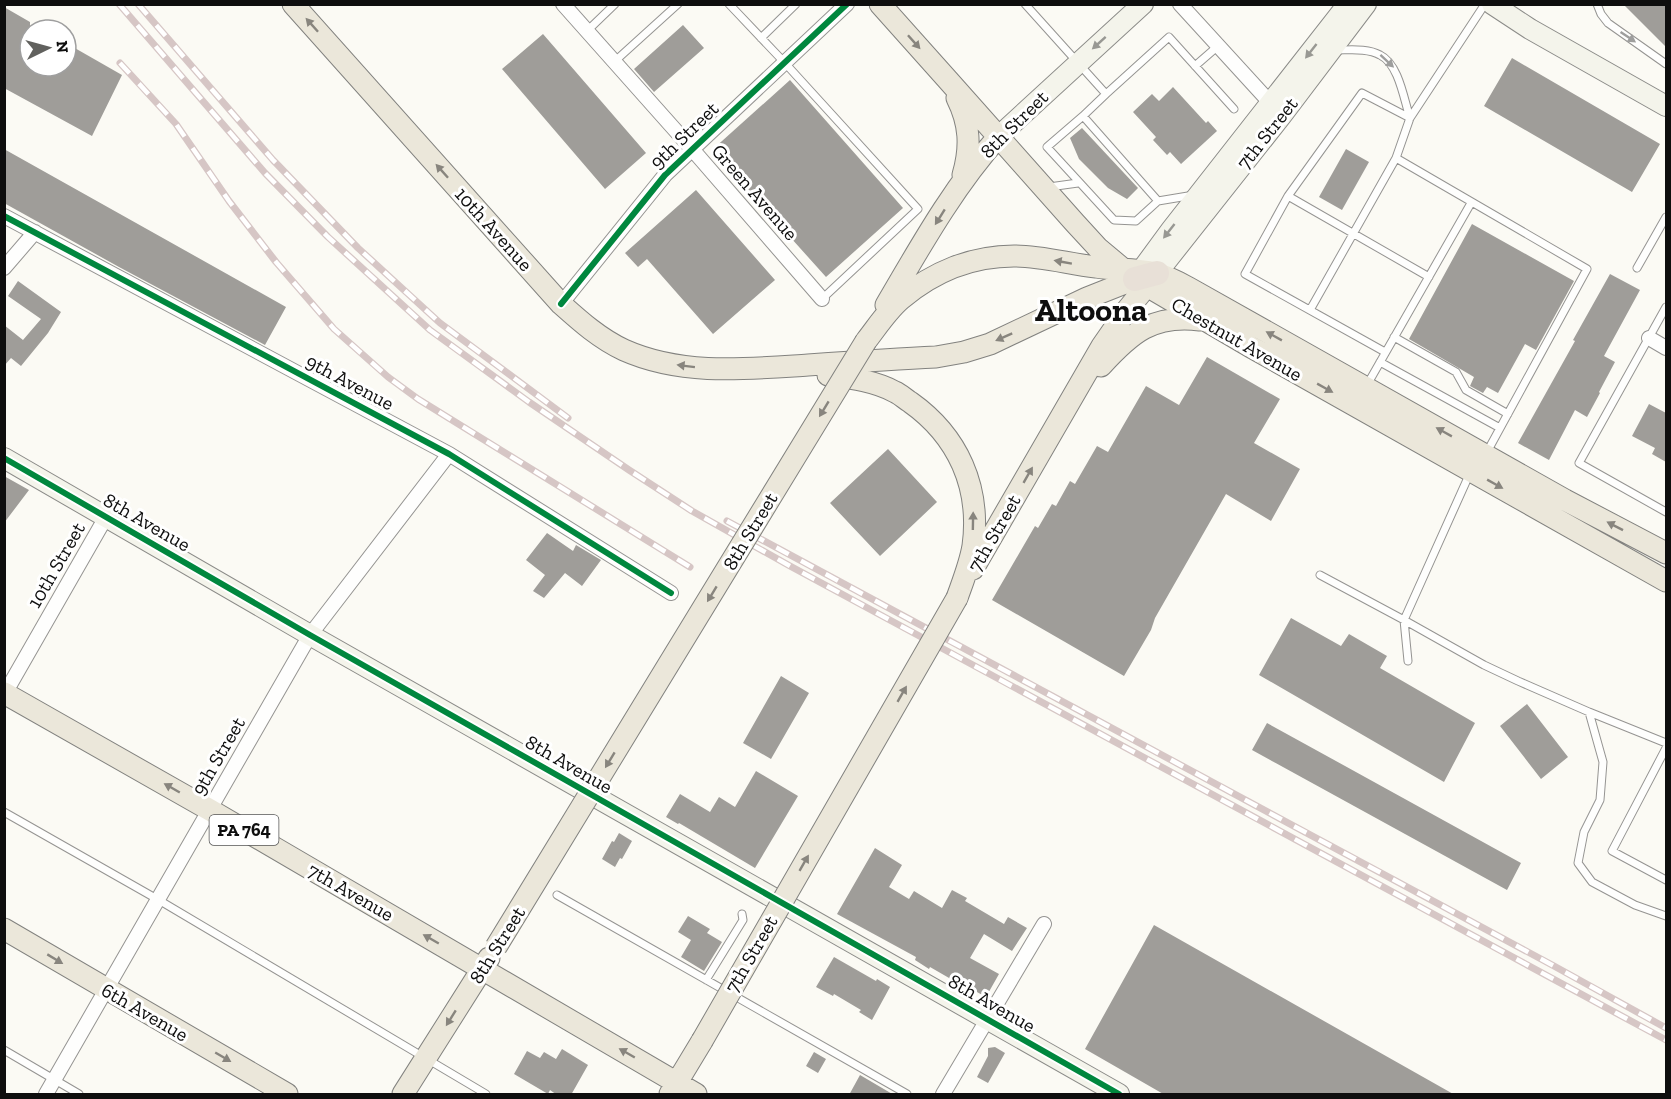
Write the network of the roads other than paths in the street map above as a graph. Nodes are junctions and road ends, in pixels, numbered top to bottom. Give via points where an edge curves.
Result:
1 (293, 4) edge
2 (563, 4) edge
3 (615, 4) edge
4 (678, 4) edge
5 (729, 4) edge
6 (796, 4) edge
7 (847, 4) edge
8 (880, 4) edge
9 (1025, 4) edge
10 (1143, 4) edge
11 (1180, 4) edge
12 (1366, 4) edge
13 (1485, 4) edge
14 (1492, 4) edge
15 (1597, 4) edge
16 (1341, 7) edge
17 (586, 31) junction
18 (761, 38) junction
19 (1218, 46) junction
20 (1332, 50) junction
21 (614, 62) junction
22 (784, 62) junction
23 (1077, 63) junction
24 (1666, 64) edge
25 (1195, 66) junction
26 (947, 79) junction
27 (1106, 94) junction
28 (1666, 106) edge
29 (1234, 109) dead end
30 (1276, 109) junction
31 (1083, 116) junction
32 (1410, 118) junction
33 (999, 136) junction
34 (692, 149) junction
35 (1396, 158) junction
36 (1078, 183) junction
37 (1043, 187) junction
38 (957, 190) junction
39 (1199, 194) junction
40 (1288, 196) junction
41 (1158, 201) junction
42 (1471, 202) junction
43 (4, 216) edge
44 (1666, 217) edge
45 (35, 232) junction
46 (1354, 233) junction
47 (4, 268) edge
48 (1637, 268) dead end
49 (1140, 276) junction
50 (1429, 277) junction
51 (822, 299) joint
52 (561, 304) junction
53 (1666, 307) edge
54 (1310, 310) junction
55 (1204, 320) junction
56 (1394, 337) junction
57 (1649, 338) junction
58 (866, 341) junction
59 (1666, 348) edge
60 (1385, 352) junction
61 (1380, 362) junction
62 (744, 369) junction
63 (1365, 387) junction
64 (1064, 414) junction
65 (1508, 414) junction
66 (1500, 428) junction
67 (449, 454) junction
68 (1485, 455) junction
69 (4, 458) edge
70 (1471, 471) junction
71 (1666, 512) edge
72 (106, 517) junction
73 (1666, 552) edge
74 (1320, 575) dead end
75 (1666, 580) edge
76 (670, 593) dead end
77 (957, 598) junction
78 (1404, 620) junction
79 (310, 636) junction
80 (1408, 661) dead end
81 (5, 694) edge
82 (1589, 712) junction
83 (1666, 743) edge
84 (1666, 748) edge
85 (210, 810) junction
86 (4, 812) edge
87 (1666, 880) edge
88 (556, 895) dead end
89 (157, 899) junction
90 (741, 915) dead end
91 (1666, 916) edge
92 (1044, 924) dead end
93 (4, 929) edge
94 (482, 969) junction
95 (706, 980) junction
96 (106, 989) junction
97 (988, 1019) junction
98 (4, 1050) edge
99 (425, 1059) junction
100 (55, 1079) junction
101 (674, 1089) edge
102 (46, 1095) edge
103 (79, 1095) edge
104 (287, 1095) edge
105 (403, 1095) edge
106 (486, 1095) edge
107 (696, 1095) edge
108 (908, 1095) edge
109 (943, 1095) edge
110 (1119, 1095) edge

52 -> 1 main road, 10th Avenue
2 - 17 street, Green Avenue
3 - 17 lane
4 - 21 lane
5 - 18 lane
6 - 18 lane
7 - 22 street, 9th Street
8 -> 26 main road, Chestnut Avenue
9 - 23 lane
10 -> 23 street, 8th Street
11 - 19 street
12 - 20 street, 7th Street
13 - 32 lane
14 - 28 street
15 -> 24 lane via 1608,23
16 -> 30 street, 7th Street
17 - 21 street, Green Avenue
18 - 22 lane
19 - 25 lane
19 - 30 street
20 - 30 street, 7th Street
20 -> 32 lane via 1381,55 1395,69
21 - 34 street, Green Avenue
22 - 34 street, 9th Street
22 - 51 lane via 918,209
23 - 27 lane
23 - 33 street, 8th Street
25 - 27 lane via 1169,37
25 - 29 lane
26 - 33 main road, Chestnut Avenue
26 - 38 main road via 961,105 969,135 969,152
27 - 31 lane
30 - 39 street, 7th Street
30 - 49 street, 7th Street
31 - 36 lane via 1047,147
31 - 41 lane
32 - 35 lane
32 - 40 lane via 1362,93
33 - 37 main road, Chestnut Avenue
33 - 38 main road, 8th Street
34 - 51 street, Green Avenue
34 - 52 street, 9th Street via 665,175
35 - 42 lane
35 - 46 lane
36 - 37 lane
36 - 41 lane via 1114,220 1136,220
37 - 49 main road, Chestnut Avenue via 1098,248
38 -> 58 main road, 8th Street
39 - 41 lane
39 -> 49 street, 7th Street
40 - 46 lane
40 - 54 lane via 1245,274
42 - 50 lane
42 - 65 lane via 1587,269
43 - 45 street, 9th Avenue
44 - 48 lane
45 - 47 street
45 - 67 street, 9th Avenue
46 - 50 lane
46 - 54 lane
49 - 55 main road, Chestnut Avenue
49 -> 58 main road via 1014,256 953,266 900,300
49 -> 62 main road via 964,352
63 -> 49 main road, Chestnut Avenue via 1189,288
49 - 64 main road, 7th Street via 1127,310
50 - 56 lane
62 -> 52 main road, 10th Avenue via 681,366 623,349 591,330
53 - 57 lane
54 - 60 lane
55 - 64 main road via 1166,319 1133,335 1092,377
55 -> 70 main road, Chestnut Avenue
56 - 60 lane
56 - 65 lane via 1456,372 1466,390
57 - 59 street
57 - 71 lane via 1579,464
58 -> 94 main road, 8th Street, bridge
60 - 61 lane
61 - 63 lane
61 - 66 lane
77 -> 62 main road via 973,545 973,508 966,471 951,442 927,414 894,391 858,380 813,372
68 -> 63 main road, Chestnut Avenue
77 -> 64 main road, 7th Street
65 - 66 lane
66 - 68 lane
67 - 76 street, 9th Avenue
67 - 79 street, 9th Street
73 -> 68 main road, Chestnut Avenue
69 - 72 street, 8th Avenue
70 -> 75 main road, Chestnut Avenue
70 - 78 lane
72 - 79 street, 8th Avenue
72 - 81 street, 10th Street
74 - 78 lane
101 -> 77 main road, 7th Street, bridge
78 - 80 lane
78 - 82 lane via 1484,665
79 - 85 street, 9th Street
79 - 97 street, 8th Avenue
85 -> 81 main road, 7th Avenue / PA 764
82 - 83 lane
82 - 91 lane via 1603,762 1600,800 1584,832 1578,862 1592,882
84 - 87 lane via 1612,851
85 - 89 street, 9th Street
94 -> 85 main road, 7th Avenue / PA 764
86 - 89 lane
88 - 95 lane
89 - 96 street, 9th Street
89 - 99 lane
90 - 95 lane via 743,920
92 - 97 street
93 -> 96 main road, 6th Avenue
94 -> 99 main road, 8th Street
101 -> 94 main road, 7th Avenue / PA 764
95 - 108 lane
96 - 100 street, 9th Street
96 -> 104 main road, 6th Avenue
97 - 109 street
97 - 110 street, 8th Avenue
98 - 100 lane
99 - 105 main road, 8th Street
99 - 106 lane
100 - 102 street, 9th Street
100 - 103 lane
101 - 107 main road, 7th Avenue / PA 764

